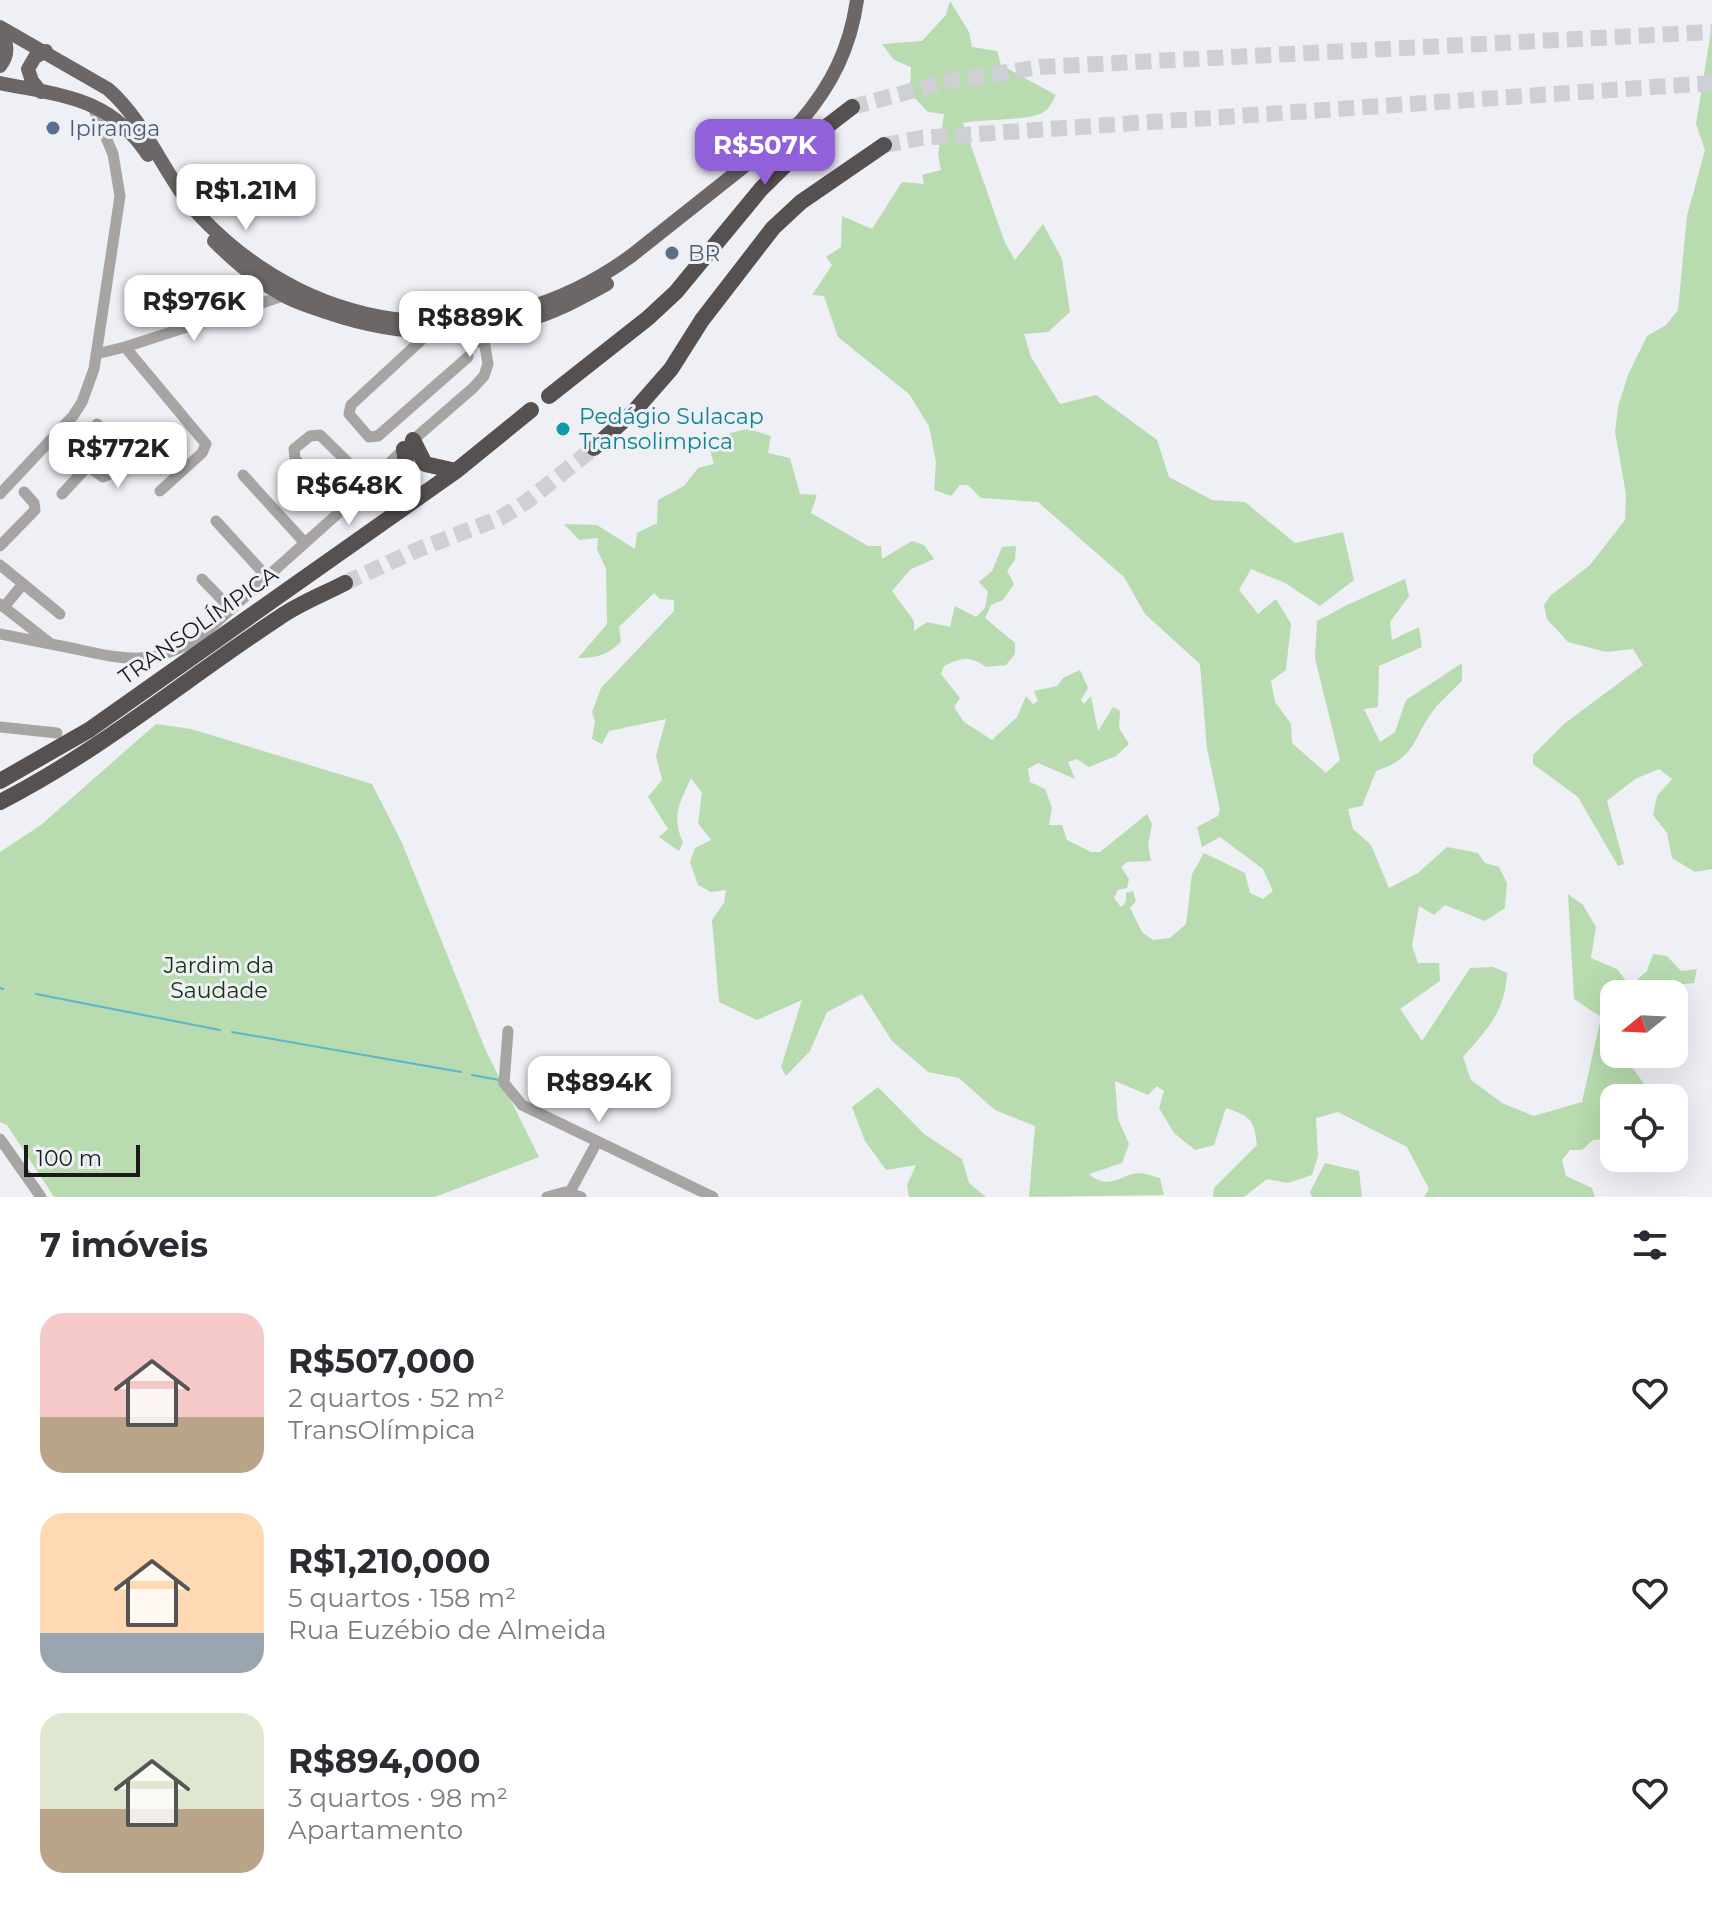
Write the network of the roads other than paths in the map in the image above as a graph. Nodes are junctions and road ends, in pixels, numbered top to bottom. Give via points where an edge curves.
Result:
1 (857, 0) edge
2 (864, 0) edge
3 (0, 29) edge
4 (46, 51) junction
5 (0, 66) edge
6 (0, 83) edge
7 (41, 92) junction
8 (92, 105) junction
9 (852, 107) tunnel mouth
10 (884, 145) tunnel mouth
11 (283, 296) junction
12 (568, 299) junction
13 (469, 330) junction
14 (429, 333) junction
15 (125, 347) junction
16 (96, 354) junction
17 (468, 357) dead end
18 (549, 396) dead end
19 (531, 410) dead end
20 (97, 424) dead end
21 (58, 432) junction
22 (408, 444) junction
23 (594, 448) tunnel mouth
24 (88, 466) junction
25 (456, 471) junction
26 (243, 475) dead end
27 (369, 483) junction
28 (160, 491) dead end
29 (24, 492) dead end
30 (0, 494) edge
31 (62, 494) dead end
32 (343, 509) junction
33 (400, 510) junction
34 (216, 521) dead end
35 (305, 543) junction
36 (0, 546) edge
37 (0, 565) edge
38 (267, 577) junction
39 (202, 579) dead end
40 (345, 583) tunnel mouth
41 (23, 584) junction
42 (2, 606) edge
43 (231, 609) junction
44 (60, 614) dead end
45 (0, 634) edge
46 (52, 644) junction
47 (0, 727) edge
48 (57, 733) dead end
49 (0, 781) edge
50 (0, 802) edge
51 (508, 1031) dead end
52 (0, 1139) edge
53 (597, 1142) junction
54 (575, 1194) edge
55 (41, 1197) edge
56 (547, 1197) edge
57 (713, 1197) edge

1 - 12 main road via 833,79 800,122 631,256
2 - 12 main road via 839,82 804,129 644,258 612,281
3 - 4 main road
3 - 5 main road via 7,51
4 - 7 main road via 28,69
4 - 12 main road via 123,102 184,197 219,235 282,283 378,318 445,322
6 - 7 main road
7 - 8 main road
8 - 11 main road via 123,123 139,141 194,222
8 - 16 street via 113,154 120,196
9 - 18 highway via 761,189 676,292
10 - 23 highway via 801,202 773,228 671,369
11 - 14 main road via 364,324
11 - 15 street
12 - 13 main road via 524,321
13 - 14 main road
13 - 22 street via 485,346 484,376
14 - 17 street via 351,405 349,414 369,437 378,436
15 - 16 street
15 - 28 street via 206,444
16 - 21 street via 82,402
19 - 25 highway, TRANSOLÍMPICA
20 - 24 street via 117,447 121,461 103,477
21 - 24 street
21 - 30 street
22 - 25 highway via 425,464
22 - 27 street
22 - 33 highway via 409,485
24 - 31 street
25 - 33 highway, TRANSOLÍMPICA
26 - 35 street
27 - 32 street
27 - 32 street via 320,435 294,449 295,459
29 - 36 street via 35,510
32 - 35 street
33 - 49 highway, TRANSOLÍMPICA via 89,730
34 - 38 street
35 - 38 street
37 - 41 street
38 - 43 street
39 - 43 street
40 - 50 highway, TRANSOLÍMPICA via 283,615 97,745
41 - 42 street
41 - 44 street
42 - 46 street
43 - 46 street via 199,638 160,655 103,657
45 - 46 street
47 - 48 street
51 - 53 street via 504,1083 510,1094
52 - 55 street
53 - 54 street
53 - 57 street
54 - 56 street

